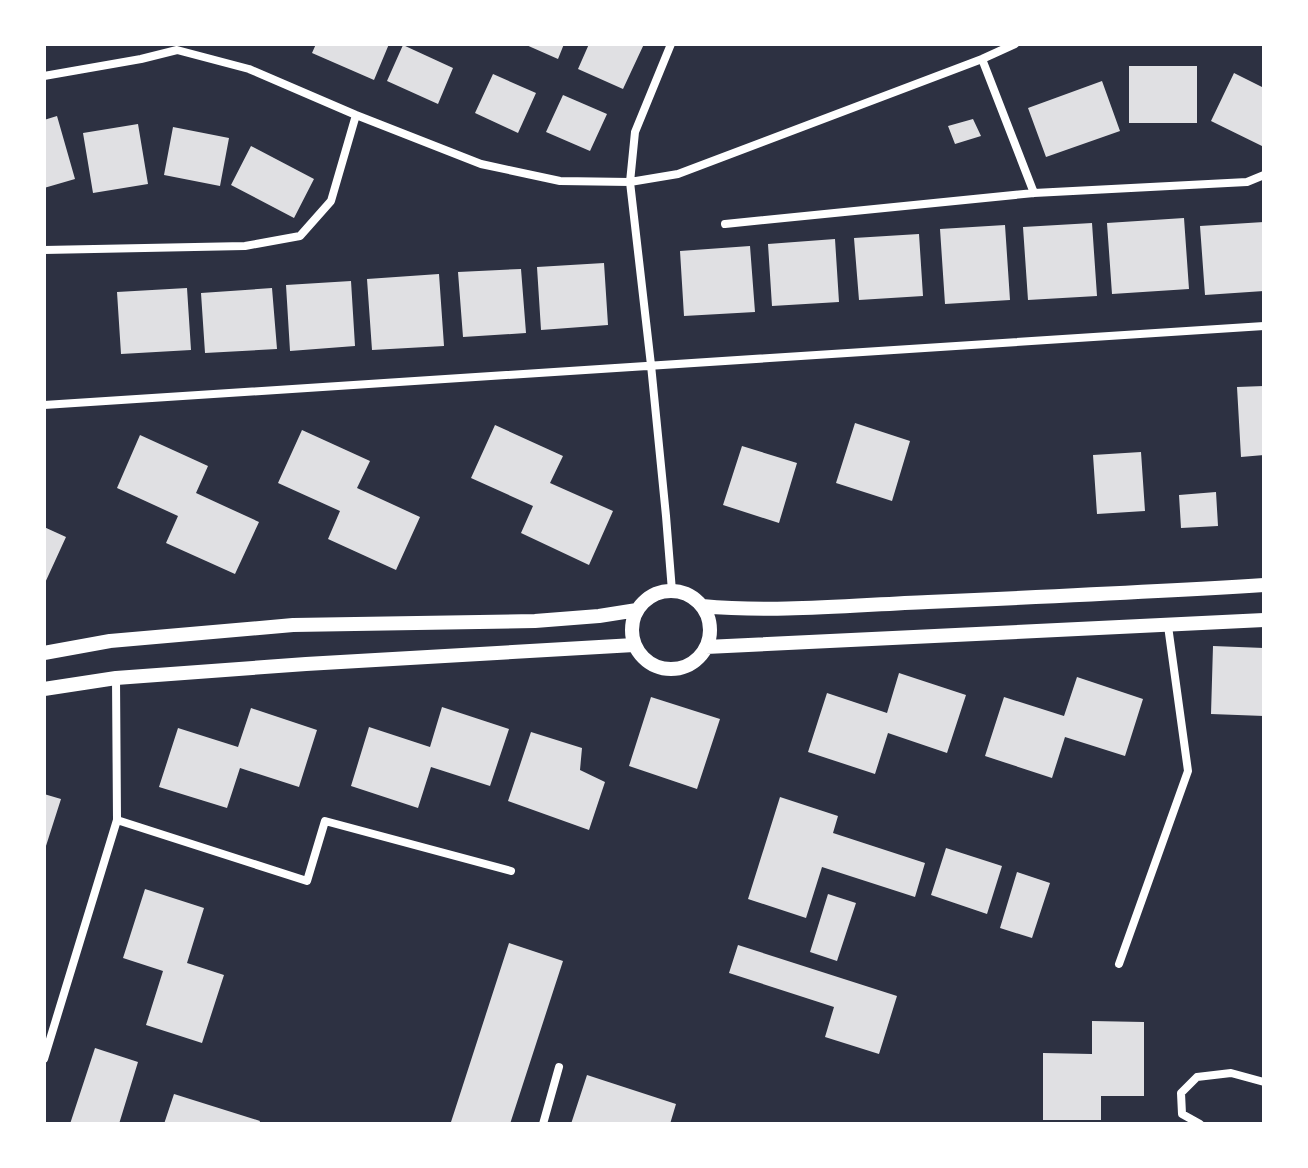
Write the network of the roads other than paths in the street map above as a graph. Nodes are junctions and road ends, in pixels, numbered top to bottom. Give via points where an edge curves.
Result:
1 (671, 44) edge
2 (1015, 44) edge
3 (178, 47) edge
4 (982, 59) junction
5 (44, 76) edge
6 (356, 115) junction
7 (1264, 175) edge
8 (630, 182) junction
9 (1034, 193) junction
10 (725, 224) dead end
11 (44, 250) edge
12 (1264, 326) edge
13 (651, 365) junction
14 (44, 405) edge
15 (1264, 585) edge
16 (672, 591) junction
17 (702, 606) junction
18 (637, 610) junction
19 (1264, 620) edge
20 (1168, 626) junction
21 (634, 645) junction
22 (706, 647) junction
23 (44, 653) edge
24 (116, 678) junction
25 (44, 689) edge
26 (117, 820) junction
27 (511, 871) dead end
28 (1119, 964) dead end
29 (44, 1059) edge
30 (559, 1067) dead end
31 (1264, 1082) edge
32 (543, 1124) edge
33 (1200, 1124) edge

1 - 8 street via 635,132
2 - 4 street
3 - 5 street
3 - 6 street via 249,69
4 - 8 street via 678,174
4 - 9 street
6 - 8 street via 481,164 560,181
6 - 11 street via 331,201 300,236 245,246
7 - 9 street via 1247,182
8 - 13 street
9 - 10 street
12 - 13 street
13 - 14 street
13 - 16 street
15 - 17 street via 807,607
16 - 17 street
16 - 18 street via 652,596
17 - 22 street via 710,626
18 - 21 street via 632,621
18 - 23 street via 535,621 293,625 110,641
19 - 20 street
20 - 22 street
20 - 28 street via 1188,771
21 - 22 street via 641,656 663,669 688,665
21 - 24 street
24 - 25 street
24 - 26 street
26 - 27 street via 307,881 325,821
26 - 29 street
30 - 32 street
31 - 33 street via 1231,1073 1197,1077 1181,1093 1182,1114

